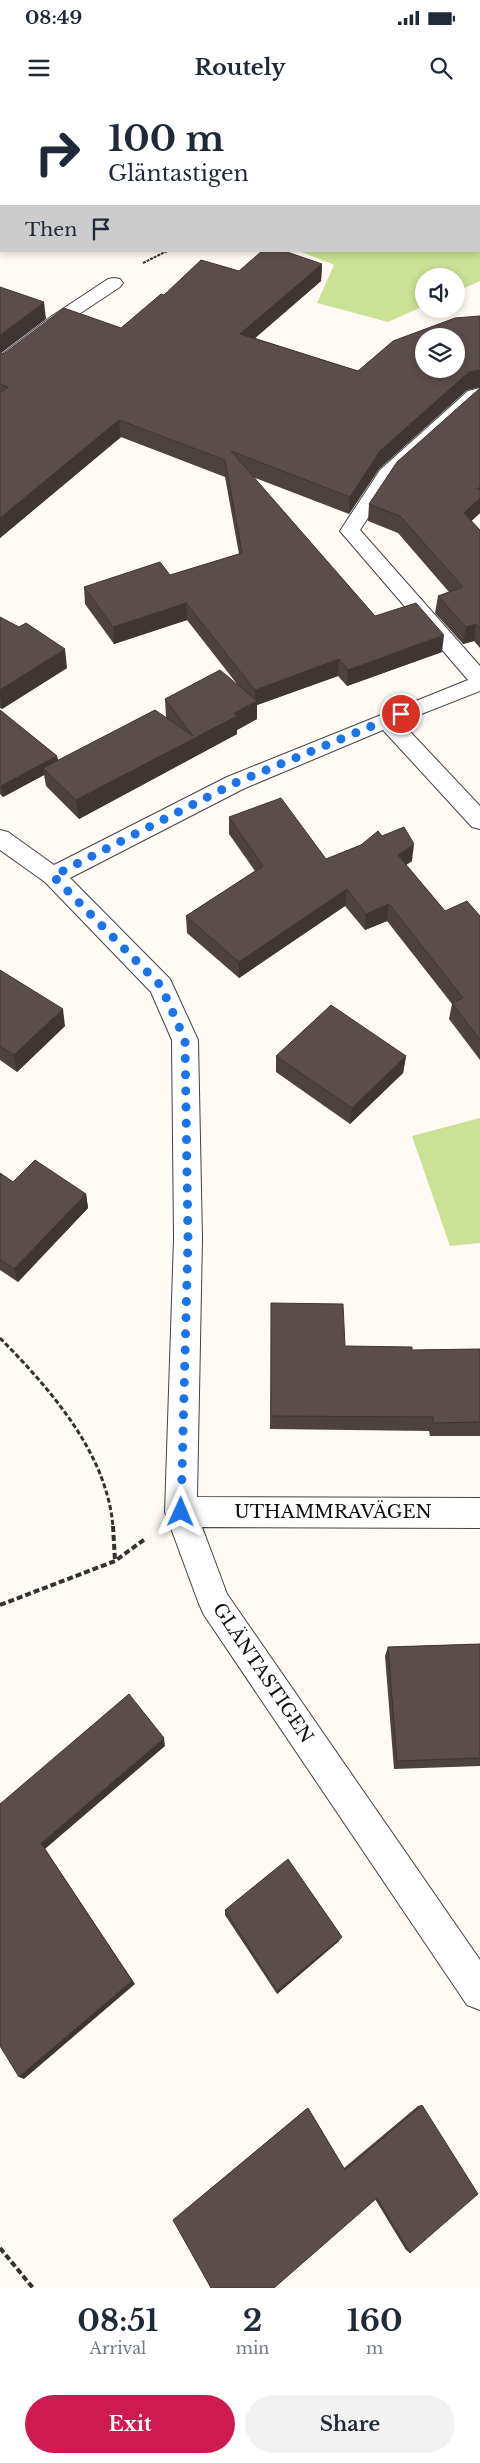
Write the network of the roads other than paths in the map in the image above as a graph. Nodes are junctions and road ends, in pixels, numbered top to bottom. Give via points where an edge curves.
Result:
1 (114, 283) dead end
2 (0, 365) edge
3 (480, 394) edge
4 (480, 681) edge
5 (386, 720) junction
6 (480, 820) edge
7 (0, 838) edge
8 (53, 876) junction
9 (181, 1512) junction
10 (480, 1513) edge
11 (480, 1992) edge

1 - 2 street via 58,320
3 - 4 street via 474,395 387,474 350,531
4 - 5 street
5 - 6 street
5 - 8 street via 235,783
7 - 8 street, GLÄNTASTIGEN
8 - 9 street, GLÄNTASTIGEN via 161,986 185,1040 188,1239
9 - 10 street, UTHAMMRAVÄGEN
9 - 11 street, GLÄNTASTIGEN via 215,1604

